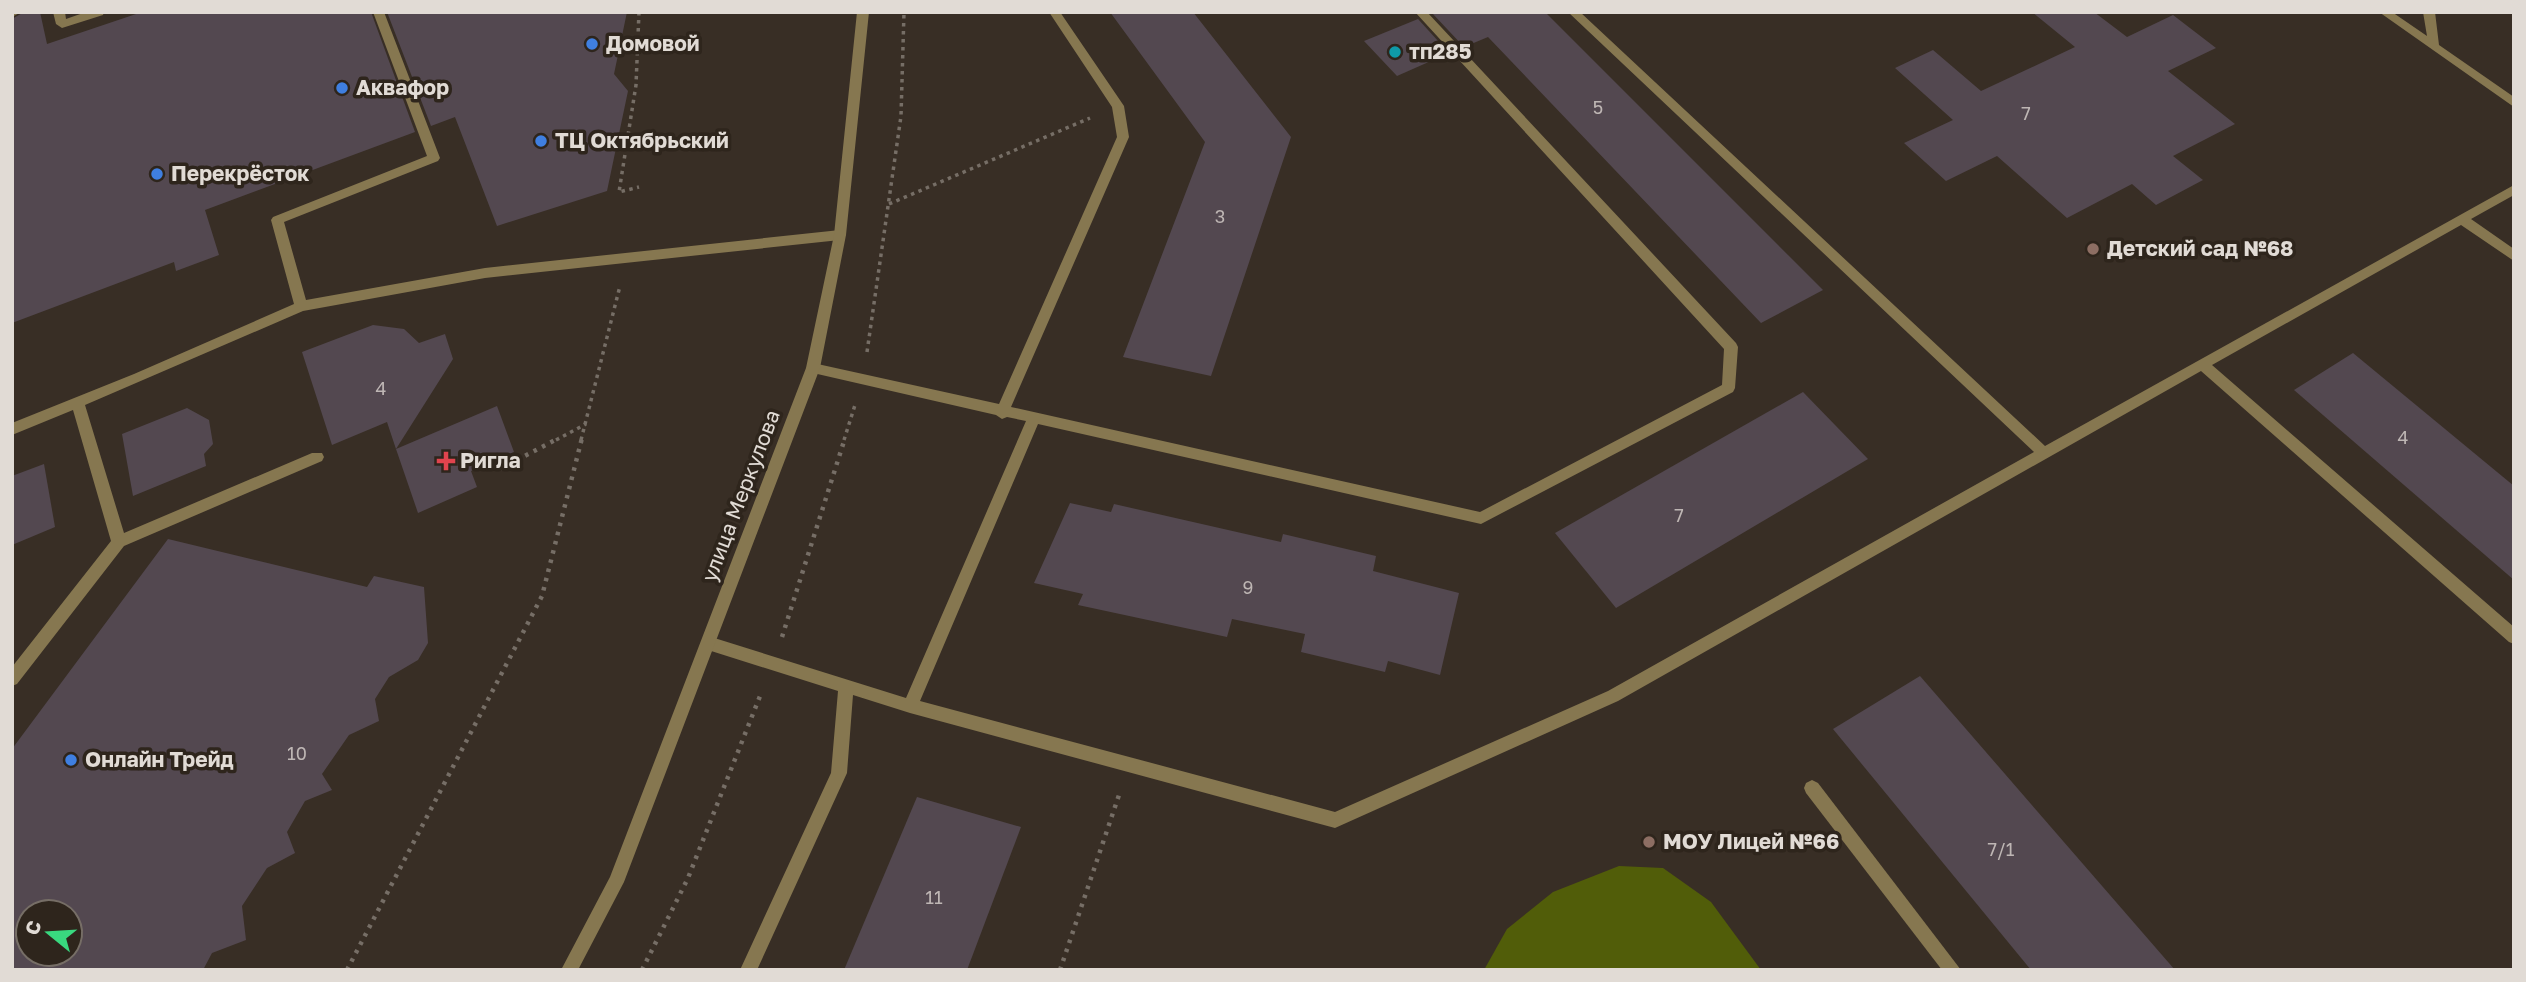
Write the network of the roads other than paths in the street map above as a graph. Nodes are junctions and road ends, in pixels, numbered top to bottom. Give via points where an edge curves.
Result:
1 (59, 12) edge
2 (99, 12) edge
3 (378, 12) edge
4 (863, 12) edge
5 (1054, 12) edge
6 (1420, 12) edge
7 (1573, 12) edge
8 (2384, 12) edge
9 (2429, 12) edge
10 (2434, 47) junction
11 (2514, 103) edge
12 (2514, 188) edge
13 (2461, 218) junction
14 (840, 235) junction
15 (2514, 256) edge
16 (301, 306) junction
17 (2202, 365) junction
18 (813, 368) junction
19 (78, 404) junction
20 (1002, 412) junction
21 (1034, 418) junction
22 (12, 429) edge
23 (2044, 453) junction
24 (317, 457) dead end
25 (119, 542) junction
26 (2514, 637) edge
27 (708, 643) junction
28 (12, 680) edge
29 (846, 686) junction
30 (910, 706) junction
31 (1812, 788) dead end
32 (569, 970) edge
33 (748, 970) edge
34 (1953, 970) edge

1 - 2 street via 62,24
3 - 16 street via 434,158 276,220
4 - 14 street, улица Меркулова
5 - 20 street via 1118,106 1123,137
6 - 21 street via 1731,347 1728,388 1481,518
7 - 23 street
8 - 10 street
9 - 10 street
10 - 11 street
12 - 13 street
13 - 15 street
13 - 17 street
14 - 16 street via 485,273
14 - 18 street, улица Меркулова
16 - 19 street
17 - 23 street
17 - 26 street
18 - 20 street
18 - 27 street, улица Меркулова
19 - 22 street
19 - 25 street
20 - 21 street
21 - 30 street
23 - 30 street via 1613,696 1335,820
24 - 25 street
25 - 28 street
27 - 29 street
27 - 32 street, улица Меркулова via 616,882
29 - 30 street
29 - 33 street via 839,773
31 - 34 street

